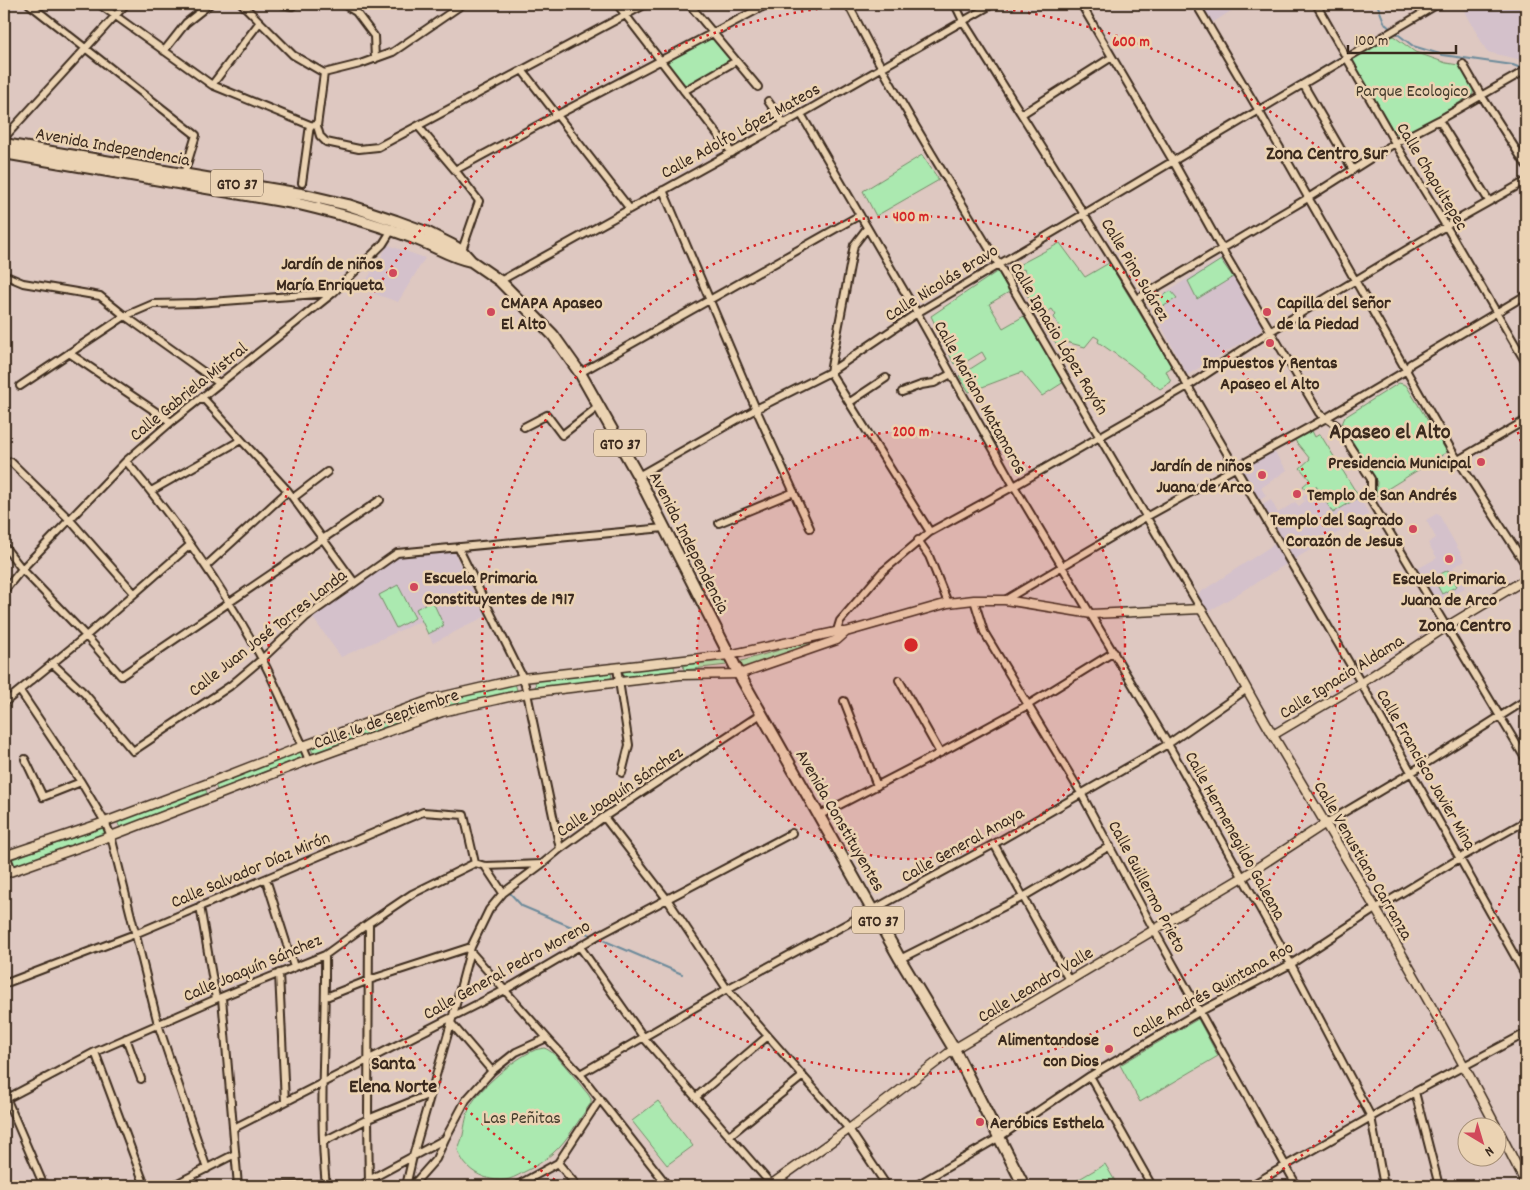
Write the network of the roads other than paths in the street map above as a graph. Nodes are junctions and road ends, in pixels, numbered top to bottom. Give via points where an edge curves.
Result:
1 (29, 4) edge
2 (99, 4) edge
3 (126, 4) edge
4 (210, 4) edge
5 (242, 4) edge
6 (282, 4) edge
7 (343, 4) edge
8 (463, 4) edge
9 (617, 4) edge
10 (646, 4) edge
11 (689, 4) edge
12 (768, 4) edge
13 (848, 4) edge
14 (955, 4) edge
15 (993, 4) edge
16 (1081, 4) edge
17 (1196, 4) edge
18 (1316, 4) edge
19 (1438, 4) edge
20 (294, 5) edge
21 (625, 15) junction
22 (115, 16) junction
23 (964, 21) junction
24 (260, 23) junction
25 (713, 33) junction
26 (86, 49) junction
27 (164, 51) junction
28 (1112, 57) junction
29 (1347, 58) junction
30 (375, 59) junction
31 (660, 61) junction
32 (736, 61) junction
33 (1463, 64) dead end
34 (881, 67) junction
35 (522, 70) junction
36 (1526, 70) edge
37 (324, 73) junction
38 (1304, 84) junction
39 (212, 85) junction
40 (758, 87) dead end
41 (684, 91) junction
42 (1481, 95) junction
43 (768, 102) dead end
44 (1259, 111) junction
45 (557, 114) junction
46 (801, 114) junction
47 (1022, 114) junction
48 (1439, 120) junction
49 (784, 124) junction
50 (314, 126) junction
51 (418, 126) junction
52 (4, 138) edge
53 (1395, 143) junction
54 (4, 144) edge
55 (732, 152) junction
56 (4, 153) edge
57 (1173, 161) junction
58 (1526, 165) edge
59 (455, 170) junction
60 (1353, 170) junction
61 (184, 174) junction
62 (1526, 181) edge
63 (302, 183) dead end
64 (663, 190) junction
65 (1308, 198) junction
66 (1489, 202) junction
67 (630, 209) junction
68 (1085, 214) junction
69 (860, 215) junction
70 (394, 226) junction
71 (1446, 226) junction
72 (867, 228) junction
73 (1222, 249) junction
74 (460, 255) junction
75 (998, 264) junction
76 (4, 275) edge
77 (500, 281) junction
78 (1356, 281) junction
79 (332, 292) junction
80 (1526, 295) edge
81 (1137, 299) junction
82 (710, 300) junction
83 (917, 313) junction
84 (1496, 313) junction
85 (125, 316) junction
86 (1271, 331) junction
87 (69, 353) junction
88 (1526, 363) edge
89 (1407, 370) junction
90 (830, 372) junction
91 (580, 374) junction
92 (951, 374) junction
93 (886, 378) dead end
94 (219, 383) junction
95 (20, 386) dead end
96 (1188, 386) junction
97 (902, 392) dead end
98 (202, 397) junction
99 (850, 402) junction
100 (599, 406) junction
101 (756, 409) junction
102 (1326, 418) junction
103 (1526, 420) edge
104 (171, 422) junction
105 (524, 427) dead end
106 (1100, 436) junction
107 (241, 440) junction
108 (1458, 460) junction
109 (126, 461) junction
110 (11, 462) dead end
111 (1234, 467) junction
112 (327, 472) dead end
113 (638, 476) junction
114 (1014, 486) junction
115 (288, 490) junction
116 (151, 491) junction
117 (794, 492) junction
118 (293, 498) junction
119 (380, 500) dead end
120 (1146, 517) junction
121 (70, 520) junction
122 (720, 523) dead end
123 (664, 528) junction
124 (810, 528) dead end
125 (930, 532) junction
126 (323, 539) junction
127 (918, 540) junction
128 (190, 545) junction
129 (4, 546) edge
130 (458, 547) junction
131 (1285, 552) joint
132 (1526, 565) edge
133 (206, 566) junction
134 (1062, 566) junction
135 (22, 569) junction
136 (1526, 579) edge
137 (354, 582) junction
138 (4, 591) edge
139 (134, 593) junction
140 (974, 600) junction
141 (1005, 600) junction
142 (229, 603) junction
143 (948, 603) junction
144 (1202, 609) junction
145 (1092, 614) junction
146 (1446, 627) junction
147 (86, 636) junction
148 (837, 636) junction
149 (1114, 652) junction
150 (729, 655) junction
151 (262, 659) junction
152 (678, 660) junction
153 (52, 663) junction
154 (617, 668) junction
155 (739, 674) junction
156 (680, 675) junction
157 (523, 678) junction
158 (899, 680) dead end
159 (618, 682) junction
160 (1361, 683) junction
161 (1247, 689) junction
162 (20, 691) junction
163 (528, 693) junction
164 (436, 698) junction
165 (1526, 700) edge
166 (844, 701) dead end
167 (4, 703) edge
168 (1028, 705) junction
169 (442, 712) junction
170 (761, 714) junction
171 (1500, 716) junction
172 (1273, 735) junction
173 (1168, 744) junction
174 (303, 746) junction
175 (940, 753) junction
176 (25, 759) dead end
177 (309, 760) junction
178 (1526, 760) edge
179 (1412, 772) junction
180 (622, 773) dead end
181 (81, 782) junction
182 (206, 784) junction
183 (877, 786) junction
184 (1081, 793) junction
185 (211, 798) junction
186 (820, 815) junction
187 (604, 817) junction
188 (1526, 821) edge
189 (105, 822) junction
190 (1326, 823) junction
191 (792, 833) dead end
192 (111, 836) junction
193 (994, 844) junction
194 (1110, 846) junction
195 (560, 849) junction
196 (5, 853) edge
197 (1460, 858) junction
198 (475, 863) junction
199 (542, 864) junction
200 (485, 866) junction
201 (12, 870) junction
202 (4, 874) edge
203 (1243, 877) junction
204 (266, 879) junction
205 (504, 893) junction
206 (1023, 897) junction
207 (667, 899) junction
208 (200, 906) junction
209 (1375, 909) junction
210 (873, 910) junction
211 (368, 923) junction
212 (1154, 930) junction
213 (135, 934) junction
214 (580, 947) junction
215 (471, 949) junction
216 (325, 955) junction
217 (900, 959) junction
218 (1291, 964) junction
219 (294, 967) junction
220 (279, 973) junction
221 (1526, 976) edge
222 (369, 980) junction
223 (1069, 980) junction
224 (4, 984) edge
225 (727, 989) junction
226 (505, 990) junction
227 (326, 997) junction
228 (219, 999) junction
229 (1199, 1012) junction
230 (452, 1020) junction
231 (158, 1024) junction
232 (1526, 1032) edge
233 (768, 1036) junction
234 (126, 1038) junction
235 (547, 1038) junction
236 (644, 1038) junction
237 (954, 1049) junction
238 (95, 1052) junction
239 (368, 1060) junction
240 (1465, 1066) junction
241 (492, 1071) junction
242 (580, 1074) junction
243 (803, 1076) junction
244 (1090, 1076) junction
245 (141, 1079) dead end
246 (322, 1083) junction
247 (1414, 1092) junction
248 (430, 1094) junction
249 (696, 1097) junction
250 (4, 1098) edge
251 (600, 1099) junction
252 (285, 1102) junction
253 (1371, 1117) junction
254 (1492, 1118) edge
255 (368, 1119) junction
256 (234, 1128) junction
257 (849, 1129) junction
258 (729, 1136) junction
259 (998, 1138) junction
260 (445, 1139) junction
261 (324, 1140) junction
262 (1508, 1149) edge
263 (235, 1154) junction
264 (413, 1156) junction
265 (558, 1163) junction
266 (1286, 1166) junction
267 (207, 1169) junction
268 (369, 1183) edge
269 (1526, 1184) edge
270 (325, 1185) edge
271 (770, 1185) edge
272 (44, 1186) edge
273 (145, 1186) edge
274 (172, 1186) edge
275 (238, 1186) edge
276 (275, 1186) edge
277 (361, 1186) edge
278 (406, 1186) edge
279 (412, 1186) edge
280 (516, 1186) edge
281 (578, 1186) edge
282 (668, 1186) edge
283 (887, 1186) edge
284 (915, 1186) edge
285 (1024, 1186) edge
286 (1152, 1186) edge
287 (1250, 1186) edge
288 (1297, 1186) edge
289 (1384, 1186) edge
290 (1439, 1186) edge

1 - 26 street
2 - 22 street
3 - 22 street
4 - 27 street via 186,24
5 - 24 street
6 - 20 street
7 - 30 street via 356,12 374,36
8 - 30 street via 393,52
9 - 21 street
10 - 21 street
11 - 25 street
12 - 25 street
13 - 34 street, Calle Ignacio López Rayón
14 - 23 street, Calle Pino Suárez
15 - 23 street, Calle Adolfo López Mateos
16 - 28 street
17 - 44 street
18 - 29 street, Calle Chapultepec
19 - 29 street, Calle Nicolás Bravo
21 - 31 street
21 - 35 street
22 - 26 street
22 - 27 street
23 - 34 street, Calle Adolfo López Mateos
23 - 47 street, Calle Pino Suárez
24 - 37 street via 293,55
24 - 39 street
25 - 31 street
25 - 32 street
26 - 52 street
26 - 61 street via 196,135
27 - 39 street
28 - 47 street
28 - 57 street
29 - 38 street, Calle Nicolás Bravo
29 - 53 street, Calle Chapultepec
30 - 37 street
31 - 41 street
31 - 45 street
32 - 40 street
32 - 41 street
33 - 42 street
34 - 46 street, Calle Adolfo López Mateos
34 - 75 street, Calle Ignacio López Rayón
35 - 45 street
35 - 51 street
36 - 42 street
37 - 50 street
38 - 44 street, Calle Nicolás Bravo
38 - 60 street
39 - 50 street
41 - 55 street
42 - 48 street
42 - 58 street
43 - 49 street
44 - 57 street, Calle Nicolás Bravo
44 - 65 street
45 - 59 street
45 - 67 street
46 - 49 street, Calle Adolfo López Mateos
46 - 69 street, Calle Mariano Matamoros
47 - 68 street, Calle Pino Suárez
48 - 53 street
48 - 66 street
49 - 55 street, Calle Adolfo López Mateos
50 - 51 street via 326,142 358,149 378,147
50 - 63 street
51 - 59 street
53 - 60 street
53 - 71 street, Calle Chapultepec
54 - 61 main road, Avenida Independencia / GTO 37
55 - 64 street, Calle Adolfo López Mateos
56 - 70 main road, Avenida Independencia / GTO 37 via 299,204
57 - 68 street, Calle Nicolás Bravo
57 - 73 street
59 - 74 street via 479,200
60 - 65 street
61 - 70 main road, Avenida Independencia / GTO 37 via 348,205
62 - 66 street
64 - 67 street, Calle Adolfo López Mateos
64 - 82 street
65 - 73 street
65 - 78 street
66 - 71 street
67 - 77 street, Calle Adolfo López Mateos
68 - 75 street, Calle Nicolás Bravo
68 - 81 street, Calle Pino Suárez
69 - 72 street, Calle Mariano Matamoros
69 - 82 street
70 - 74 main road, Avenida Independencia / GTO 37
70 - 79 street, Calle Gabriela Mistral via 383,244
71 - 78 street
71 - 84 street, Calle Chapultepec
72 - 83 street, Calle Mariano Matamoros
72 - 90 street via 854,245
73 - 81 street
73 - 86 street
74 - 77 main road, Avenida Independencia / GTO 37
75 - 83 street, Calle Nicolás Bravo
75 - 106 street, Calle Ignacio López Rayón
76 - 85 street via 23,283 100,296
77 - 91 main road, Avenida Independencia / GTO 37 via 553,335
78 - 86 street
78 - 89 street
79 - 85 street via 154,304
79 - 94 street, Calle Gabriela Mistral
80 - 84 street
81 - 96 street, Calle Pino Suárez
82 - 91 street
82 - 101 street
83 - 90 street, Calle Nicolás Bravo
83 - 92 street, Calle Mariano Matamoros
84 - 88 street, Calle Chapultepec
84 - 89 street via 1410,364
85 - 87 street
85 - 94 street
86 - 96 street
86 - 102 street via 1319,413
87 - 95 street
87 - 104 street
89 - 102 street
89 - 108 street
90 - 99 street
90 - 101 street, Calle Nicolás Bravo
91 - 100 main road, Avenida Independencia / GTO 37
92 - 97 street via 934,383
92 - 114 street, Calle Mariano Matamoros
93 - 99 street
94 - 98 street, Calle Gabriela Mistral
96 - 106 street
96 - 111 street, Calle Pino Suárez
98 - 104 street, Calle Gabriela Mistral
98 - 107 street
99 - 125 street
100 - 105 street via 562,435 547,415
100 - 113 main road, Avenida Independencia / GTO 37
101 - 113 street, Calle Nicolás Bravo
101 - 117 street
102 - 111 street
102 - 146 street via 1336,425 1370,479 1371,500
103 - 108 street
104 - 109 street, Calle Gabriela Mistral
106 - 114 street
106 - 120 street, Calle Ignacio López Rayón
107 - 115 street
107 - 116 street
108 - 132 street
109 - 116 street
109 - 121 street, Calle Gabriela Mistral
110 - 121 street
111 - 120 street
111 - 131 street, Calle Pino Suárez
112 - 118 street
113 - 123 main road, Avenida Independencia / GTO 37
114 - 125 street
114 - 134 street, Calle Mariano Matamoros
115 - 118 street
115 - 133 street
116 - 128 street
117 - 122 street
117 - 124 street
118 - 126 street
119 - 126 street
120 - 134 street
120 - 144 street, Calle Ignacio López Rayón
121 - 135 street, Calle Gabriela Mistral
121 - 139 street
123 - 130 street, Calle Juan José Torres Landa
123 - 150 main road, Avenida Independencia / GTO 37
125 - 127 street
126 - 137 street
126 - 142 street
127 - 143 street via 929,556
127 - 148 street via 882,572 840,621
128 - 133 street
128 - 139 street
129 - 135 street
130 - 137 street, Calle Juan José Torres Landa via 397,553
130 - 157 street
131 - 160 street, Calle Francisco Javier Mina
133 - 142 street
134 - 141 street
134 - 145 street, Calle Mariano Matamoros
135 - 138 street, Calle Gabriela Mistral
135 - 147 street
136 - 146 street, Calle Ignacio Aldama
137 - 151 street, Calle Juan José Torres Landa via 306,617
139 - 147 street
140 - 141 street, Calle 16 de Septiembre
140 - 143 street, Calle 16 de Septiembre
140 - 168 street, Calle Guillermo Prieto via 984,632
141 - 145 street, Calle 16 de Septiembre
142 - 147 street via 121,676
142 - 151 street
143 - 148 street, Calle 16 de Septiembre
144 - 145 street, Calle 16 de Septiembre
144 - 161 street, Calle Venustiano Carranza
145 - 149 street, Calle Hermenegildo Galeana
146 - 160 street, Calle Ignacio Aldama
146 - 171 street
147 - 153 street
148 - 150 street, Calle 16 de Septiembre
148 - 155 street, Calle 16 de Septiembre
149 - 168 street
149 - 173 street, Calle Hermenegildo Galeana
150 - 152 street, Calle 16 de Septiembre
150 - 155 main road, Avenida Constituyentes / GTO 37
151 - 153 street, Calle Juan José Torres Landa via 230,686 133,751 85,694
151 - 174 street
152 - 154 street, Calle 16 de Septiembre
152 - 156 street
153 - 162 street
154 - 157 street, Calle 16 de Septiembre
154 - 159 street
155 - 156 street, Calle 16 de Septiembre
155 - 170 main road, Avenida Constituyentes / GTO 37
156 - 159 street, Calle 16 de Septiembre
157 - 163 street
157 - 164 street, Calle 16 de Septiembre
158 - 175 street
159 - 163 street, Calle 16 de Septiembre
159 - 180 street via 629,745
160 - 172 street, Calle Ignacio Aldama
160 - 179 street, Calle Francisco Javier Mina
161 - 172 street, Calle Venustiano Carranza
161 - 173 street, Calle General Anaya
162 - 167 street
162 - 181 street
163 - 169 street, Calle 16 de Septiembre
163 - 195 street
164 - 169 street
164 - 174 street, Calle 16 de Septiembre
165 - 171 street
166 - 183 street
168 - 175 street
168 - 184 street, Calle Guillermo Prieto
169 - 177 street, Calle 16 de Septiembre
170 - 186 main road, Avenida Constituyentes / GTO 37
170 - 187 street, Calle Joaquín Sánchez
171 - 178 street
171 - 179 street
172 - 190 street, Calle Venustiano Carranza
173 - 184 street, Calle General Anaya
173 - 203 street, Calle Hermenegildo Galeana
174 - 177 street
174 - 182 street, Calle 16 de Septiembre
175 - 183 street
176 - 181 street via 43,797
177 - 185 street, Calle 16 de Septiembre
179 - 190 street
179 - 197 street, Calle Francisco Javier Mina
181 - 189 street
182 - 185 street
182 - 189 street, Calle 16 de Septiembre
183 - 186 street
184 - 193 street, Calle General Anaya
184 - 194 street, Calle Guillermo Prieto
185 - 192 street, Calle 16 de Septiembre
186 - 210 main road, Avenida Constituyentes / GTO 37
187 - 195 street, Calle Joaquín Sánchez
187 - 207 street
188 - 197 street, Calle Andrés Quintana Roo
189 - 192 street
189 - 196 street, Calle 16 de Septiembre
190 - 203 street, Calle Leandro Valle
190 - 209 street, Calle Venustiano Carranza
191 - 207 street, Calle General Pedro Moreno
192 - 201 street, Calle 16 de Septiembre
192 - 213 street
193 - 206 street
193 - 210 street, Calle General Anaya
194 - 206 street
194 - 212 street, Calle Guillermo Prieto
195 - 199 street, Calle Joaquín Sánchez
196 - 201 street
197 - 209 street, Calle Andrés Quintana Roo
197 - 221 street, Calle Francisco Javier Mina
198 - 200 street
198 - 204 street, Calle Salvador Díaz Mirón via 464,815 423,812
198 - 211 street, Calle Joaquín Sánchez via 412,894
199 - 200 street
199 - 205 street, Calle Joaquín Sánchez
200 - 205 street
201 - 202 street, Calle 16 de Septiembre
203 - 212 street, Calle Leandro Valle
203 - 218 street, Calle Hermenegildo Galeana
204 - 208 street, Calle Salvador Díaz Mirón
204 - 219 street
205 - 215 street, Calle Joaquín Sánchez via 489,910
206 - 217 street
206 - 223 street
207 - 214 street, Calle General Pedro Moreno
207 - 225 street
208 - 213 street, Calle Salvador Díaz Mirón
208 - 228 street
209 - 218 street, Calle Andrés Quintana Roo
209 - 240 street, Calle Venustiano Carranza
210 - 217 main road, Avenida Constituyentes / GTO 37
210 - 225 street, Calle General Anaya
211 - 216 street, Calle Joaquín Sánchez
211 - 222 street
212 - 223 street, Calle Leandro Valle
212 - 229 street, Calle Guillermo Prieto
213 - 224 street, Calle Salvador Díaz Mirón
213 - 231 street
214 - 226 street, Calle General Pedro Moreno
214 - 236 street
215 - 222 street
215 - 226 street
215 - 230 street, Calle Joaquín Sánchez
216 - 219 street, Calle Joaquín Sánchez
216 - 227 street
217 - 237 main road, Avenida Constituyentes / GTO 37
218 - 229 street, Calle Andrés Quintana Roo
218 - 253 street, Calle Hermenegildo Galeana
219 - 220 street, Calle Joaquín Sánchez
220 - 228 street, Calle Joaquín Sánchez
220 - 252 street
222 - 227 street
222 - 239 street
223 - 237 street, Calle Leandro Valle
225 - 233 street
225 - 236 street, Calle General Anaya
226 - 230 street, Calle General Pedro Moreno
226 - 235 street
227 - 246 street
228 - 231 street, Calle Joaquín Sánchez
228 - 256 street
229 - 244 street, Calle Andrés Quintana Roo
229 - 266 street, Calle Guillermo Prieto
230 - 239 street, Calle General Pedro Moreno
230 - 241 street
230 - 248 street, Calle Joaquín Sánchez
231 - 234 street, Calle Joaquín Sánchez
231 - 267 street
232 - 240 street
233 - 243 street
233 - 249 street
234 - 238 street, Calle Joaquín Sánchez
234 - 245 street
235 - 241 street via 516,1052
235 - 242 street
236 - 242 street, Calle General Anaya
236 - 249 street
237 - 257 street, Calle Leandro Valle
237 - 259 main road, Avenida Constituyentes / GTO 37
238 - 250 street, Calle Joaquín Sánchez
238 - 273 street
239 - 246 street, Calle General Pedro Moreno
239 - 255 street
240 - 247 street
240 - 254 street, Calle Venustiano Carranza
241 - 260 street via 466,1100
242 - 251 street
243 - 257 street
243 - 258 street
244 - 259 street, Calle Andrés Quintana Roo
244 - 286 street
246 - 252 street, Calle General Pedro Moreno
246 - 261 street
247 - 253 street
247 - 290 street
248 - 255 street
248 - 264 street, Calle Joaquín Sánchez
249 - 258 street
250 - 272 street
251 - 265 street
251 - 282 street
252 - 256 street, Calle General Pedro Moreno
253 - 266 street
253 - 289 street, Calle Hermenegildo Galeana
255 - 261 street
255 - 268 street
256 - 263 street
257 - 271 street, Calle Leandro Valle
257 - 283 street
258 - 271 street
259 - 284 street, Calle Andrés Quintana Roo
259 - 285 main road, Avenida Constituyentes / GTO 37
260 - 264 street
260 - 279 street via 436,1159
261 - 270 street
262 - 269 street, Calle Venustiano Carranza
263 - 267 street
263 - 275 street
264 - 268 street
264 - 278 street, Calle Joaquín Sánchez
265 - 280 street
265 - 281 street
266 - 287 street
266 - 288 street, Calle Guillermo Prieto
267 - 274 street
268 - 277 street
270 - 276 street

